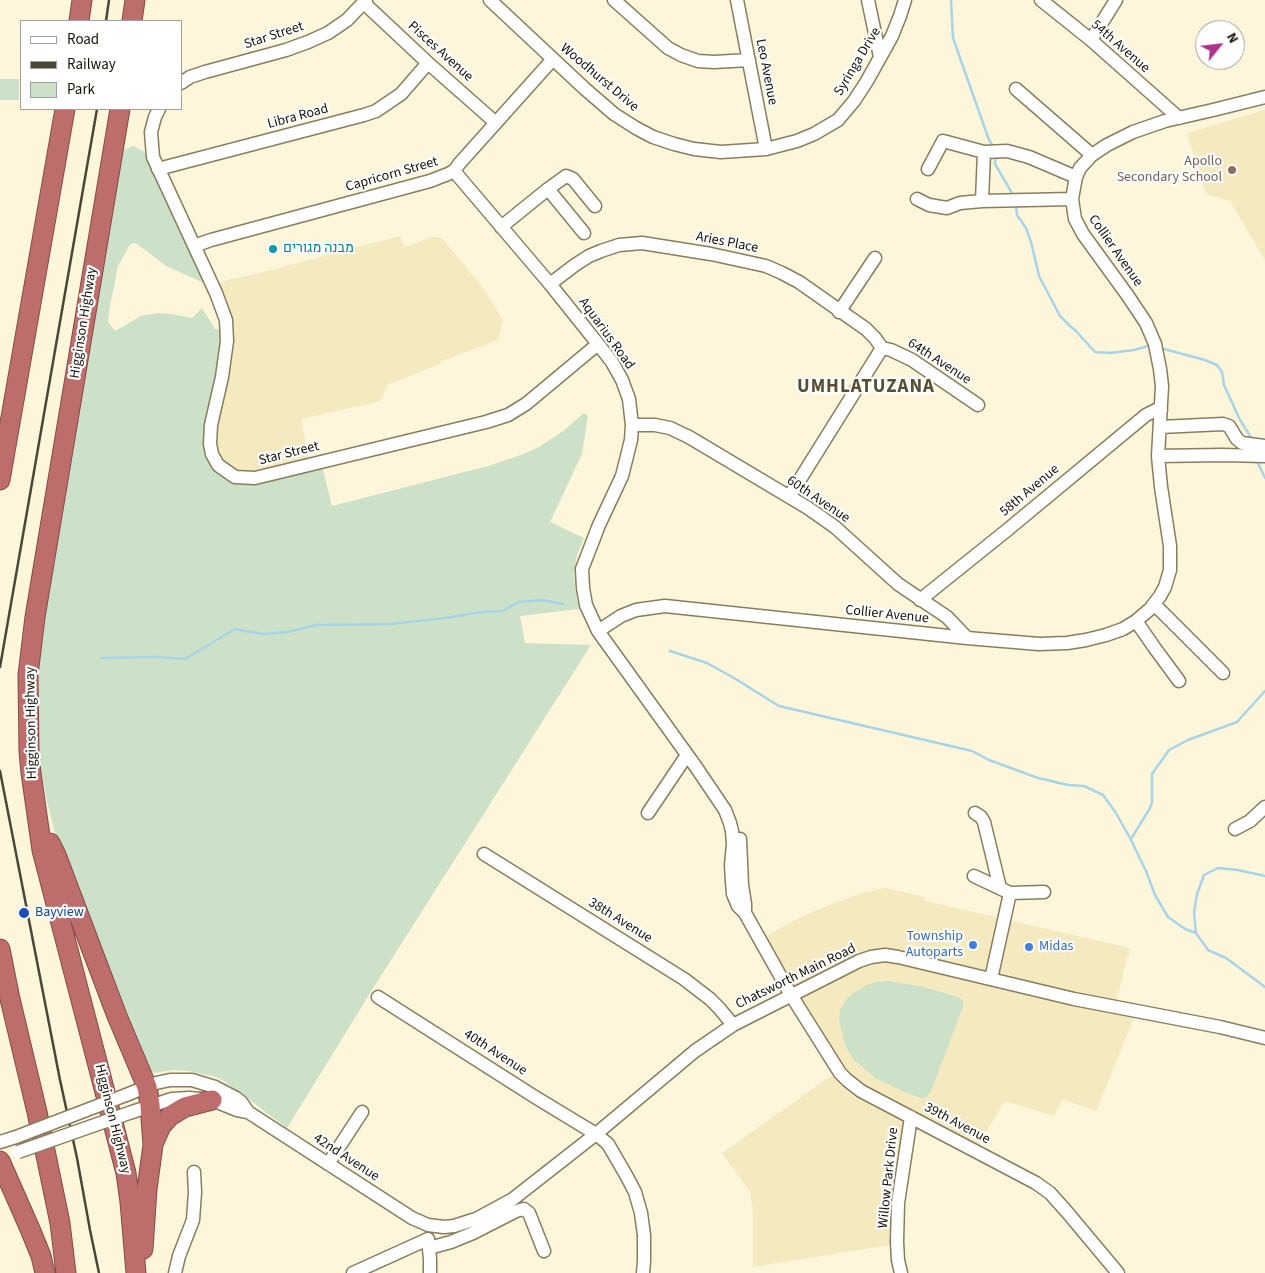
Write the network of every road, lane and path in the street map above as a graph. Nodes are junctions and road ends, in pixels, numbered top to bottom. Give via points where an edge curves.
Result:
1 (82, 0) edge
2 (136, 0) edge
3 (490, 0) edge
4 (614, 0) edge
5 (737, 0) edge
6 (868, 0) edge
7 (905, 0) edge
8 (1041, 0) edge
9 (1116, 0) edge
10 (365, 1) edge
11 (79, 20) edge
12 (132, 20) edge
13 (1091, 40) junction
14 (880, 56) junction
15 (553, 60) junction
16 (749, 60) junction
17 (428, 63) junction
18 (182, 82) edge
19 (1016, 89) dead end
20 (1265, 97) edge
21 (65, 110) edge
22 (120, 110) edge
23 (159, 110) edge
24 (1179, 118) junction
25 (496, 123) junction
26 (766, 149) junction
27 (984, 152) junction
28 (1092, 154) junction
29 (158, 169) junction
30 (928, 169) dead end
31 (454, 171) junction
32 (1076, 177) junction
33 (548, 189) junction
34 (917, 199) dead end
35 (1072, 199) junction
36 (982, 201) junction
37 (595, 206) dead end
38 (501, 226) junction
39 (584, 233) dead end
40 (194, 246) junction
41 (875, 258) dead end
42 (550, 284) junction
43 (840, 312) junction
44 (598, 344) junction
45 (882, 348) junction
46 (978, 405) dead end
47 (1161, 410) junction
48 (632, 425) junction
49 (1160, 427) junction
50 (1258, 450) edge
51 (1158, 456) junction
52 (0, 480) edge
53 (789, 498) junction
54 (920, 600) junction
55 (1154, 604) junction
56 (1136, 621) junction
57 (598, 631) junction
58 (967, 638) junction
59 (1224, 673) dead end
60 (1179, 681) dead end
61 (687, 755) junction
62 (1265, 807) edge
63 (648, 813) dead end
64 (975, 813) dead end
65 (38, 822) junction
66 (1235, 830) dead end
67 (484, 854) dead end
68 (974, 876) dead end
69 (1005, 891) junction
70 (1044, 892) dead end
71 (0, 949) edge
72 (991, 979) junction
73 (792, 995) junction
74 (378, 997) dead end
75 (733, 1025) junction
76 (1265, 1038) edge
77 (147, 1087) junction
78 (212, 1100) junction
79 (233, 1103) junction
80 (141, 1108) junction
81 (362, 1112) dead end
82 (911, 1117) junction
83 (596, 1134) junction
84 (0, 1142) edge
85 (153, 1145) junction
86 (0, 1157) edge
87 (0, 1160) edge
88 (328, 1164) junction
89 (194, 1172) dead end
90 (5, 1178) edge
91 (428, 1225) junction
92 (428, 1244) junction
93 (544, 1251) dead end
94 (136, 1272) edge
95 (45, 1273) edge
96 (66, 1273) edge
97 (175, 1273) edge
98 (353, 1273) edge
99 (430, 1273) edge
100 (642, 1273) edge
101 (900, 1273) edge
102 (1118, 1273) edge

1 - 11 highway
2 - 12 highway
3 - 15 street, Woodhurst Drive
4 - 16 street via 668,48 681,55 714,62
5 - 16 street, Leo Avenue
6 - 14 street
7 - 14 street, Syringa Drive via 892,36
8 - 13 street, 54th Avenue
9 - 13 street
10 - 17 street, Pisces Avenue
10 - 18 street, Star Street via 347,20 308,42 190,77
13 - 24 street, 54th Avenue
14 - 26 street, Syringa Drive via 854,101 838,120 797,142
15 - 25 street, Capricorn Street
15 - 26 street, Woodhurst Drive via 614,114 653,137 707,151
16 - 26 street, Leo Avenue
17 - 25 street, Pisces Avenue
17 - 29 street, Libra Road via 401,94 376,111
19 - 28 street
20 - 24 street, Collier Avenue
21 - 52 highway
22 - 65 highway, Higginson Highway via 28,675 29,750
23 - 29 street, Star Street via 151,132 153,157
24 - 28 street, Collier Avenue via 1133,132
25 - 31 street, Capricorn Street
27 - 30 street via 943,141
27 - 32 street via 1007,150
27 - 36 street
28 - 32 street, Collier Avenue
29 - 40 street, Star Street
31 - 38 street, Aquarius Road
31 - 40 street, Capricorn Street via 430,181
32 - 35 street, Collier Avenue
33 - 37 street via 569,177
33 - 38 street
33 - 39 street
34 - 36 street via 947,208
35 - 36 street
35 - 47 street, Collier Avenue via 1075,220 1083,234 1151,332 1160,369
38 - 42 street, Aquarius Road
40 - 44 street, Star Street via 224,313 227,327 210,444 218,465 236,477 255,478 508,416
41 - 43 street
42 - 43 street, Aries Place via 595,253 642,243 766,266 799,282
42 - 44 street, Aquarius Road
43 - 45 street, Aries Place via 866,330
44 - 48 street, Aquarius Road via 622,380 629,399
45 - 46 street, 64th Avenue via 912,360
45 - 53 street
47 - 49 street, Collier Avenue
47 - 54 street, 58th Avenue via 1146,415
48 - 53 street, 60th Avenue via 670,428
48 - 57 street, Aquarius Road via 622,476 582,569 586,604
49 - 50 street via 1223,424 1229,426 1240,442
49 - 51 street, Collier Avenue
50 - 51 street
51 - 55 street, Collier Avenue via 1170,570 1165,587
53 - 54 street, 60th Avenue via 835,528
54 - 58 street, 60th Avenue via 947,617
55 - 56 street, Collier Avenue
55 - 59 street
56 - 58 street, Collier Avenue via 1106,635 1067,643
56 - 60 street
57 - 58 street, Collier Avenue via 636,610 665,606
57 - 61 street
61 - 63 street
61 - 73 street via 718,788 737,819 744,913
62 - 66 street
64 - 69 street via 984,822
65 - 77 highway via 56,855
65 - 94 highway, Higginson Highway via 48,874 126,1173
67 - 75 street, 38th Avenue via 684,979 720,1008
68 - 69 street
69 - 70 street
69 - 72 street
71 - 96 highway via 60,1223
72 - 73 street, Chatsworth Main Road via 885,955 859,961
72 - 76 street, Chatsworth Main Road
73 - 75 street, Chatsworth Main Road
73 - 82 street, 39th Avenue via 847,1080 861,1091
74 - 83 street, 40th Avenue
75 - 83 street, Chatsworth Main Road via 696,1051
77 - 79 street via 170,1080 192,1080 215,1087
77 - 80 highway
77 - 84 street, bridge
78 - 79 street
78 - 80 street via 180,1098
78 - 85 highway via 185,1106 170,1116
79 - 88 street, 42nd Avenue via 241,1102 248,1112
80 - 85 highway
80 - 86 street, bridge
81 - 88 street
82 - 101 street, Willow Park Drive via 898,1203
82 - 102 street, 39th Avenue via 1050,1193
83 - 91 street, Chatsworth Main Road via 526,1189 493,1210 454,1226
83 - 100 street, 40th Avenue via 608,1144 635,1192 644,1235
85 - 94 highway via 145,1230
87 - 90 highway
88 - 91 street, 42nd Avenue
89 - 97 street via 193,1220
90 - 95 highway via 30,1228
91 - 92 street
92 - 93 street via 450,1242 524,1209 529,1213
92 - 98 street
92 - 99 street

